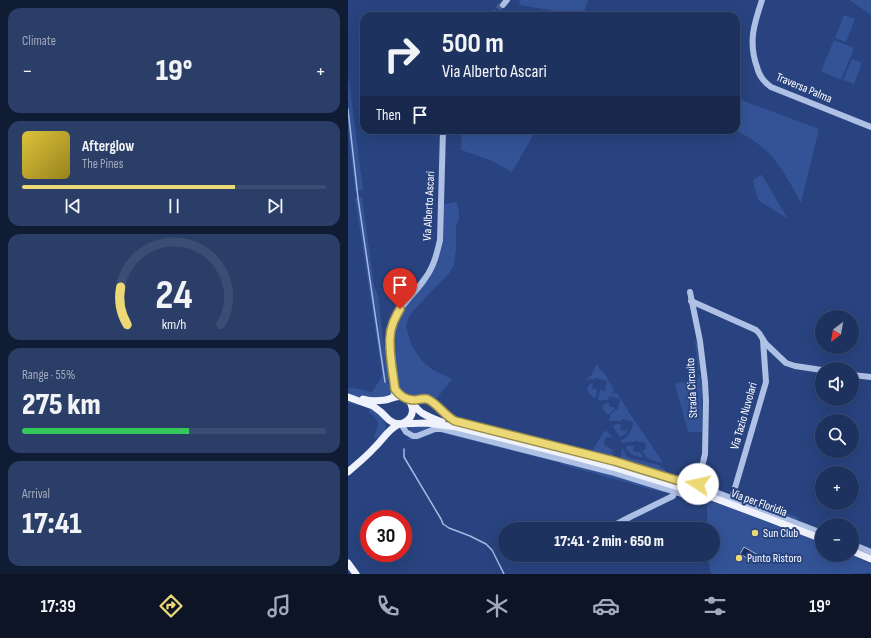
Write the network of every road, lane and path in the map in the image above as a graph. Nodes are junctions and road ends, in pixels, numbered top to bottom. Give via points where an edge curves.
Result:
1 (762, 0) edge
2 (871, 127) edge
3 (443, 134) edge
4 (690, 292) dead end
5 (691, 301) junction
6 (763, 340) junction
7 (815, 369) edge
8 (859, 376) edge
9 (871, 377) edge
10 (395, 389) junction
11 (348, 397) edge
12 (391, 398) junction
13 (421, 398) junction
14 (406, 399) junction
15 (414, 408) junction
16 (388, 418) junction
17 (401, 423) junction
18 (457, 427) junction
19 (387, 433) junction
20 (348, 472) edge
21 (698, 484) junction
22 (675, 491) junction
23 (732, 498) junction
24 (704, 500) dead end
25 (621, 522) edge
26 (815, 530) edge
27 (815, 536) edge
28 (859, 547) edge
29 (871, 552) edge
30 (859, 554) edge
31 (871, 558) edge
32 (348, 563) edge
33 (356, 574) edge

1 - 2 street, Traversa Palma via 756,19 752,50 763,80 771,86
3 - 10 street, Via Alberto Ascari via 440,240 426,278 400,309 394,321 390,346
4 - 5 street, Strada Circuito
5 - 6 street via 756,330
5 - 21 street, Strada Circuito via 700,341 706,401 705,454
6 - 7 street via 786,363
6 - 23 street, Via Tazio Nuvolari via 766,382
8 - 9 street
10 - 12 street
10 - 14 street
11 - 12 main road via 373,401
11 - 16 main road via 373,406
12 - 14 main road via 397,396
12 - 16 main road via 385,407
13 - 14 street
13 - 15 street
13 - 21 street via 428,400 455,421
14 - 15 main road
15 - 17 main road via 410,418
15 - 18 main road
16 - 17 main road via 394,423
16 - 19 main road
17 - 18 main road
17 - 19 main road
17 - 22 street via 406,432 413,436 442,429 598,468
18 - 27 main road, Via per Floridia via 613,466 714,498
19 - 20 main road via 382,441
21 - 23 street
22 - 24 street
22 - 25 street via 672,496
23 - 26 street
28 - 29 street
30 - 31 main road
32 - 33 main road

